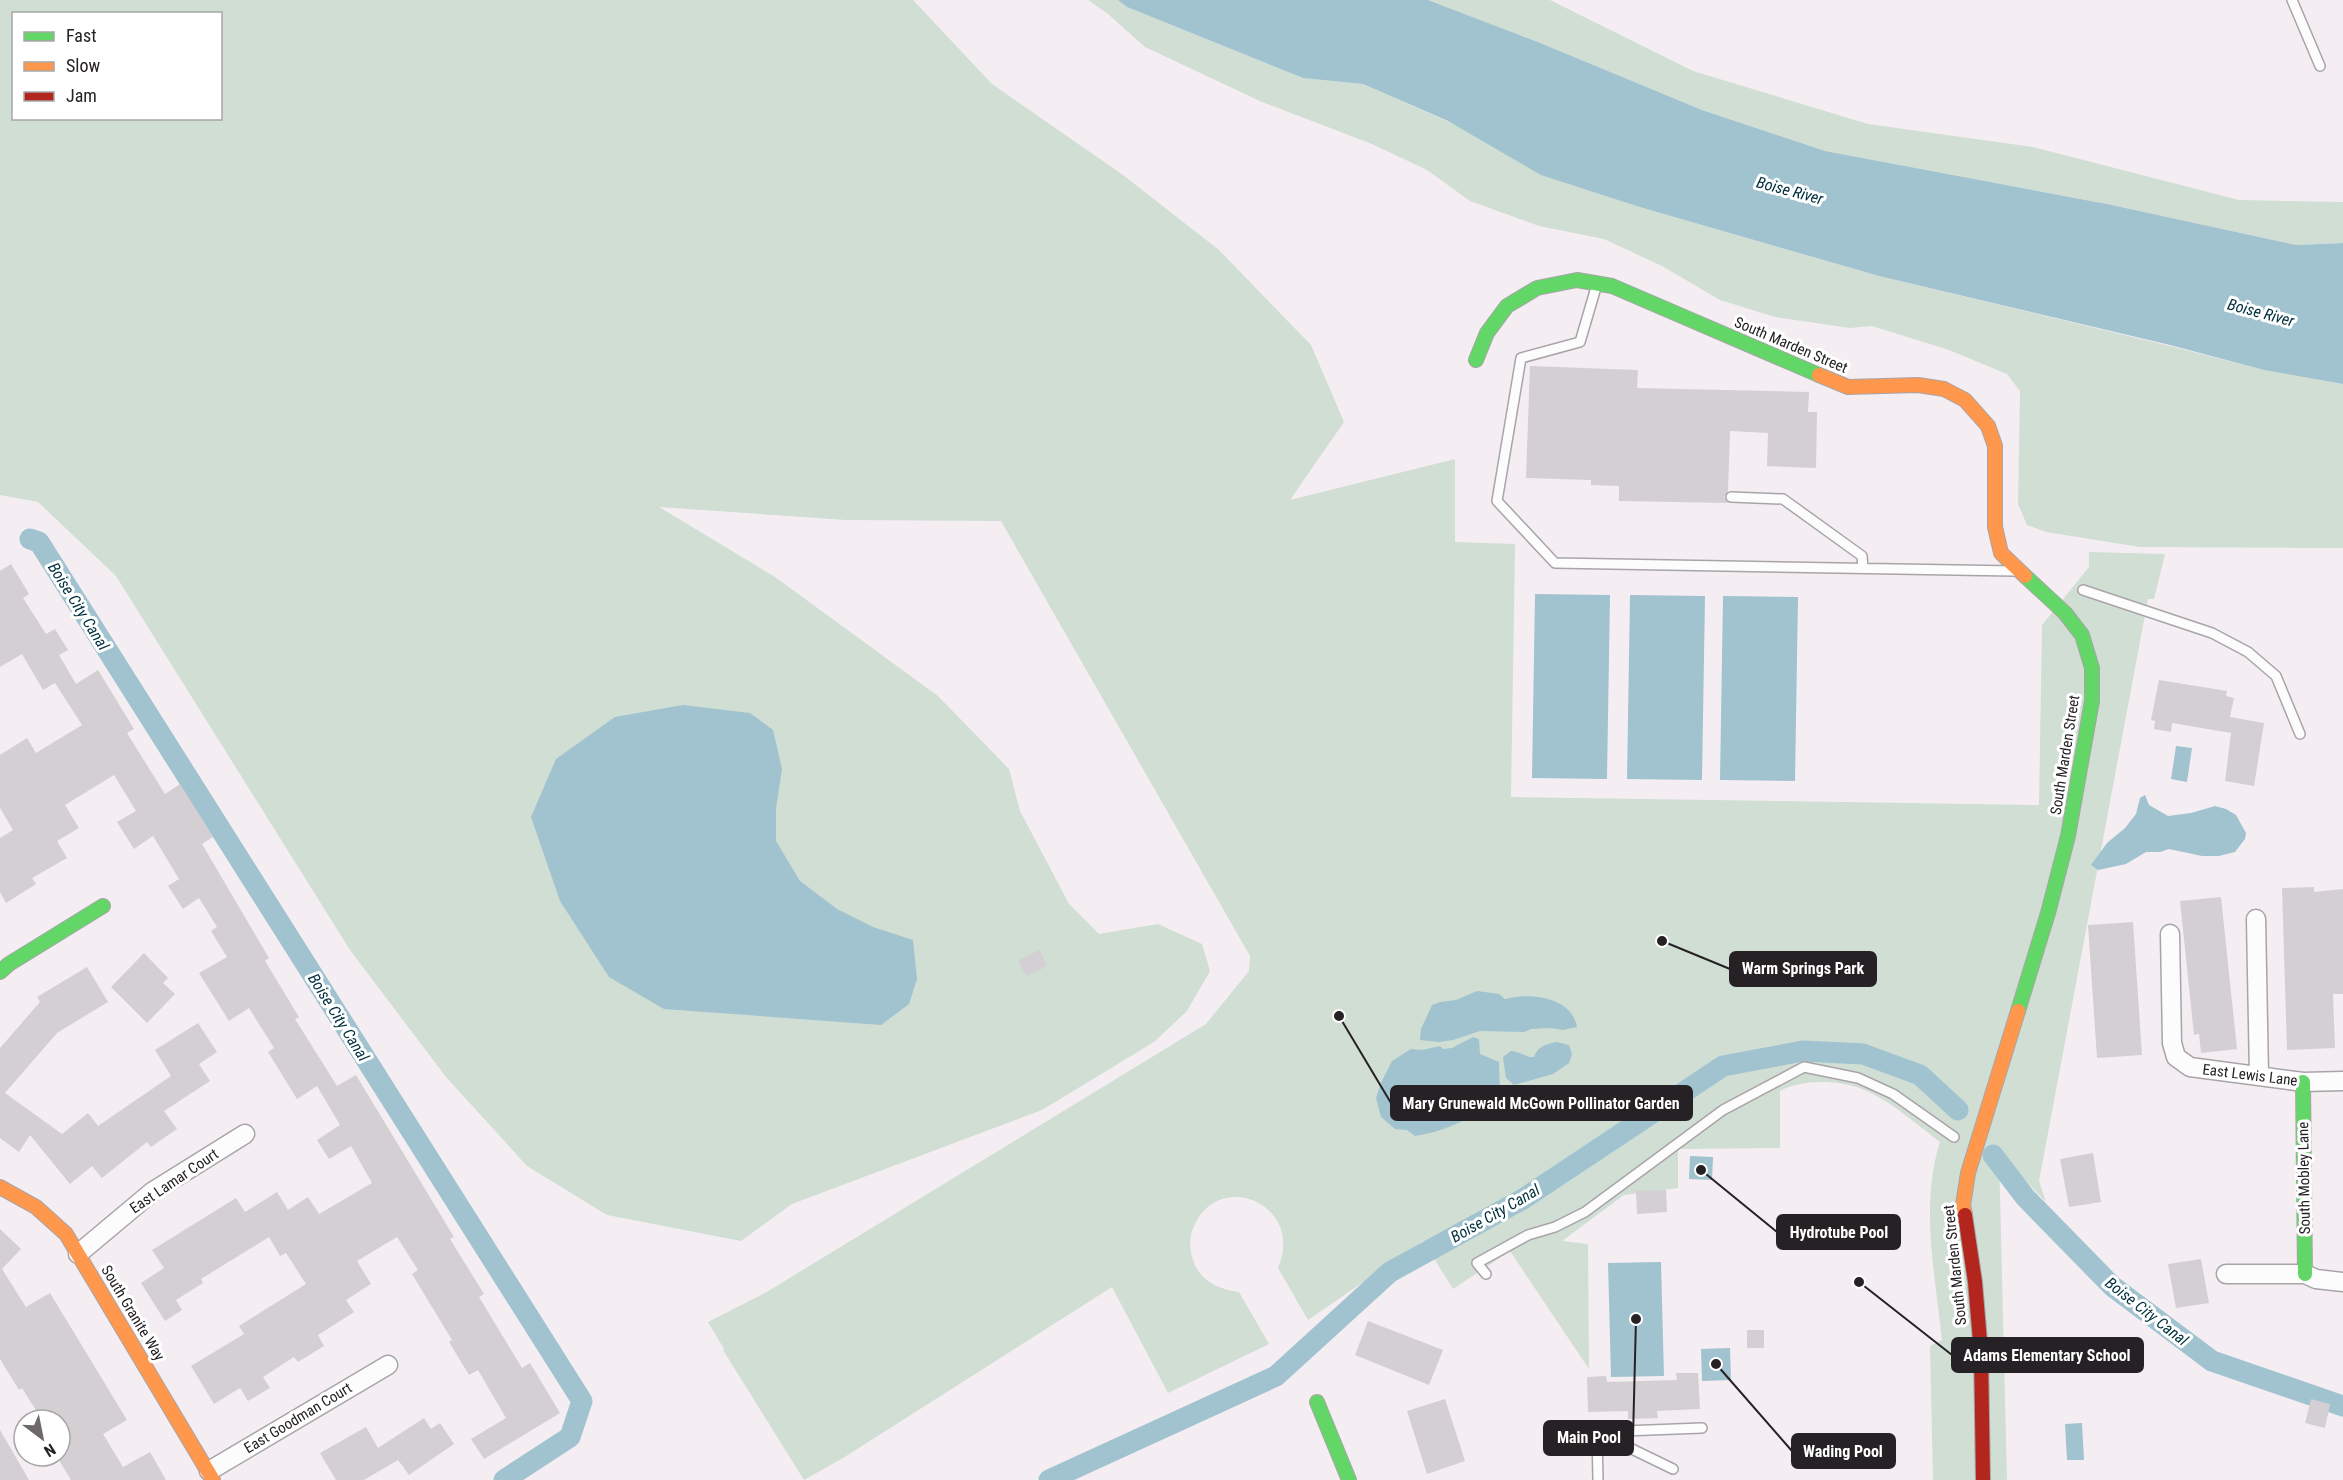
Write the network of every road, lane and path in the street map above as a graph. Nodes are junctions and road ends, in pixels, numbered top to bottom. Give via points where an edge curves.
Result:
1 (2292, 0) edge
2 (2320, 66) dead end
3 (1597, 284) junction
4 (1476, 360) dead end
5 (1731, 497) dead end
6 (1863, 568) junction
7 (2018, 571) junction
8 (2083, 590) dead end
9 (2300, 734) dead end
10 (103, 906) dead end
11 (2256, 919) dead end
12 (2170, 934) dead end
13 (0, 972) edge
14 (2259, 1076) junction
15 (2343, 1081) edge
16 (2303, 1082) junction
17 (245, 1134) dead end
18 (1954, 1137) dead end
19 (0, 1187) edge
20 (78, 1254) junction
21 (1486, 1274) dead end
22 (2226, 1274) dead end
23 (2305, 1274) junction
24 (2343, 1282) edge
25 (388, 1365) dead end
26 (1317, 1402) dead end
27 (1702, 1428) dead end
28 (1597, 1432) junction
29 (1673, 1469) dead end
30 (211, 1476) edge
31 (1349, 1480) edge
32 (1598, 1480) edge
33 (1983, 1480) edge

1 - 2 lane
3 - 4 street, South Marden Street via 1577,280 1537,288 1506,306 1487,333
3 - 6 lane via 1580,342 1521,358 1497,501 1548,556 1555,563
3 - 7 street, South Marden Street via 1612,286 1848,387 1918,385 1944,389 1965,400 1988,426 1995,446 1995,527 2001,553
5 - 6 lane via 1783,499 1862,556
6 - 7 lane
7 - 33 street, South Marden Street via 2065,613 2082,635 2092,668 2092,700 2059,873 1963,1205 1981,1353
8 - 9 lane via 2212,633 2248,652 2276,676
10 - 13 street
11 - 14 street
12 - 14 street, East Lewis Lane via 2172,1043 2176,1057 2190,1067
14 - 16 street, East Lewis Lane
15 - 16 street, East Lewis Lane
16 - 23 street, South Mobley Lane
17 - 20 street, East Lamar Court via 152,1192
18 - 21 lane via 1893,1094 1858,1078 1804,1068 1723,1110 1585,1212 1528,1235 1477,1263
19 - 20 street, South Granite Way via 51,1216
20 - 30 street, South Granite Way
22 - 23 street
23 - 24 street via 2316,1280
25 - 30 street, East Goodman Court
26 - 31 street
27 - 28 lane
28 - 29 lane
28 - 32 lane

